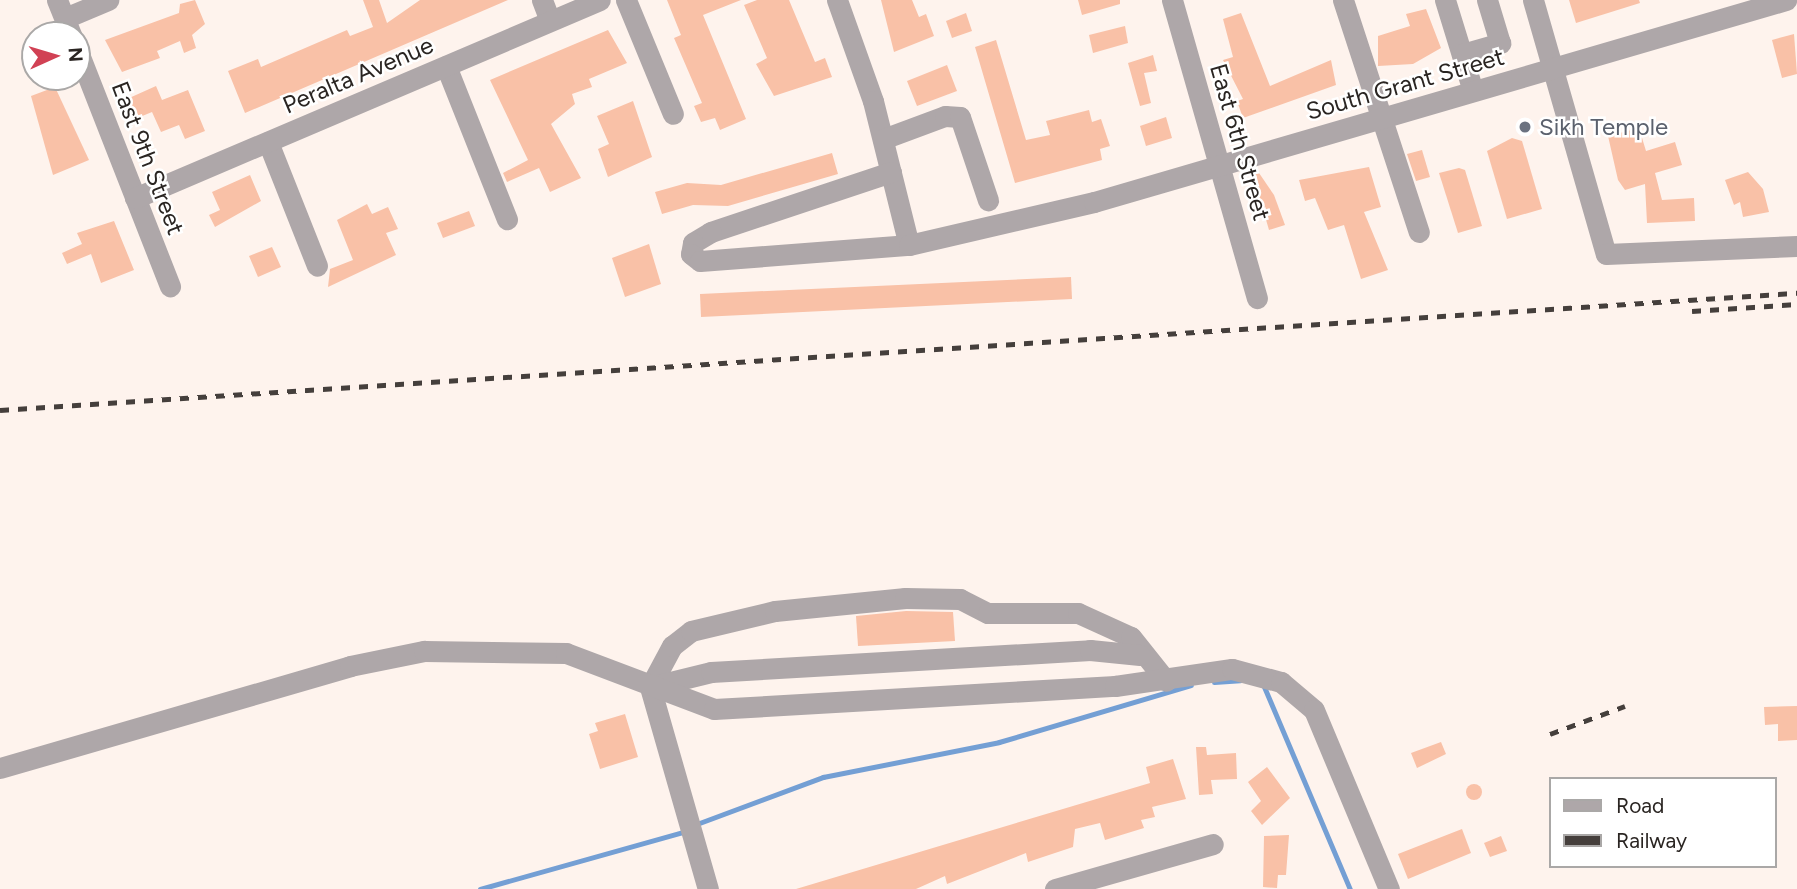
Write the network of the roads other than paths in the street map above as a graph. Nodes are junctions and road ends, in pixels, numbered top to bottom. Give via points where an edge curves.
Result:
1 (108, 0) edge
2 (542, 0) edge
3 (600, 0) edge
4 (626, 0) edge
5 (837, 0) edge
6 (1172, 0) edge
7 (1343, 0) edge
8 (1445, 0) edge
9 (1487, 0) edge
10 (1533, 0) edge
11 (1786, 0) edge
12 (64, 18) edge
13 (550, 21) junction
14 (1462, 54) junction
15 (446, 66) junction
16 (1553, 68) junction
17 (91, 85) edge
18 (1473, 91) junction
19 (673, 114) dead end
20 (1383, 118) junction
21 (883, 139) junction
22 (268, 142) junction
23 (1219, 165) junction
24 (891, 173) junction
25 (135, 198) junction
26 (988, 200) dead end
27 (507, 219) dead end
28 (1419, 232) dead end
29 (909, 245) junction
30 (1797, 246) edge
31 (317, 266) dead end
32 (170, 286) dead end
33 (1257, 298) dead end
34 (1140, 655) junction
35 (1166, 681) junction
36 (650, 687) junction
37 (0, 768) edge
38 (1213, 844) dead end
39 (1064, 888) edge
40 (708, 889) edge
41 (1389, 889) edge

1 - 12 street
2 - 13 street
3 - 13 street, Peralta Avenue
4 - 19 street
5 - 21 street
6 - 23 street, East 6th Street
7 - 20 street
8 - 14 street
9 - 14 street via 1500,43
10 - 16 street
11 - 16 street, South Grant Street
13 - 15 street, Peralta Avenue
14 - 18 street
15 - 22 street, Peralta Avenue
15 - 27 street
16 - 18 street, South Grant Street
16 - 30 street via 1606,254
17 - 25 street, East 9th Street
18 - 20 street, South Grant Street
20 - 23 street, South Grant Street
20 - 28 street
21 - 24 street
21 - 26 street via 944,116 960,117
22 - 25 street, Peralta Avenue
22 - 31 street
23 - 29 street, South Grant Street
23 - 33 street, East 6th Street
24 - 29 street
24 - 29 street, South Grant Street via 711,232 693,243 691,254 700,261
25 - 32 street, East 9th Street
34 - 35 street
34 - 36 street via 1090,650 730,670
34 - 36 street via 1123,631 1078,613 988,613 960,599 905,598 775,611 691,631 672,646
35 - 36 street via 748,710 714,709
35 - 41 street via 1214,670 1255,672 1307,702
36 - 37 street via 566,653 424,651 338,670
36 - 40 street
38 - 39 street

